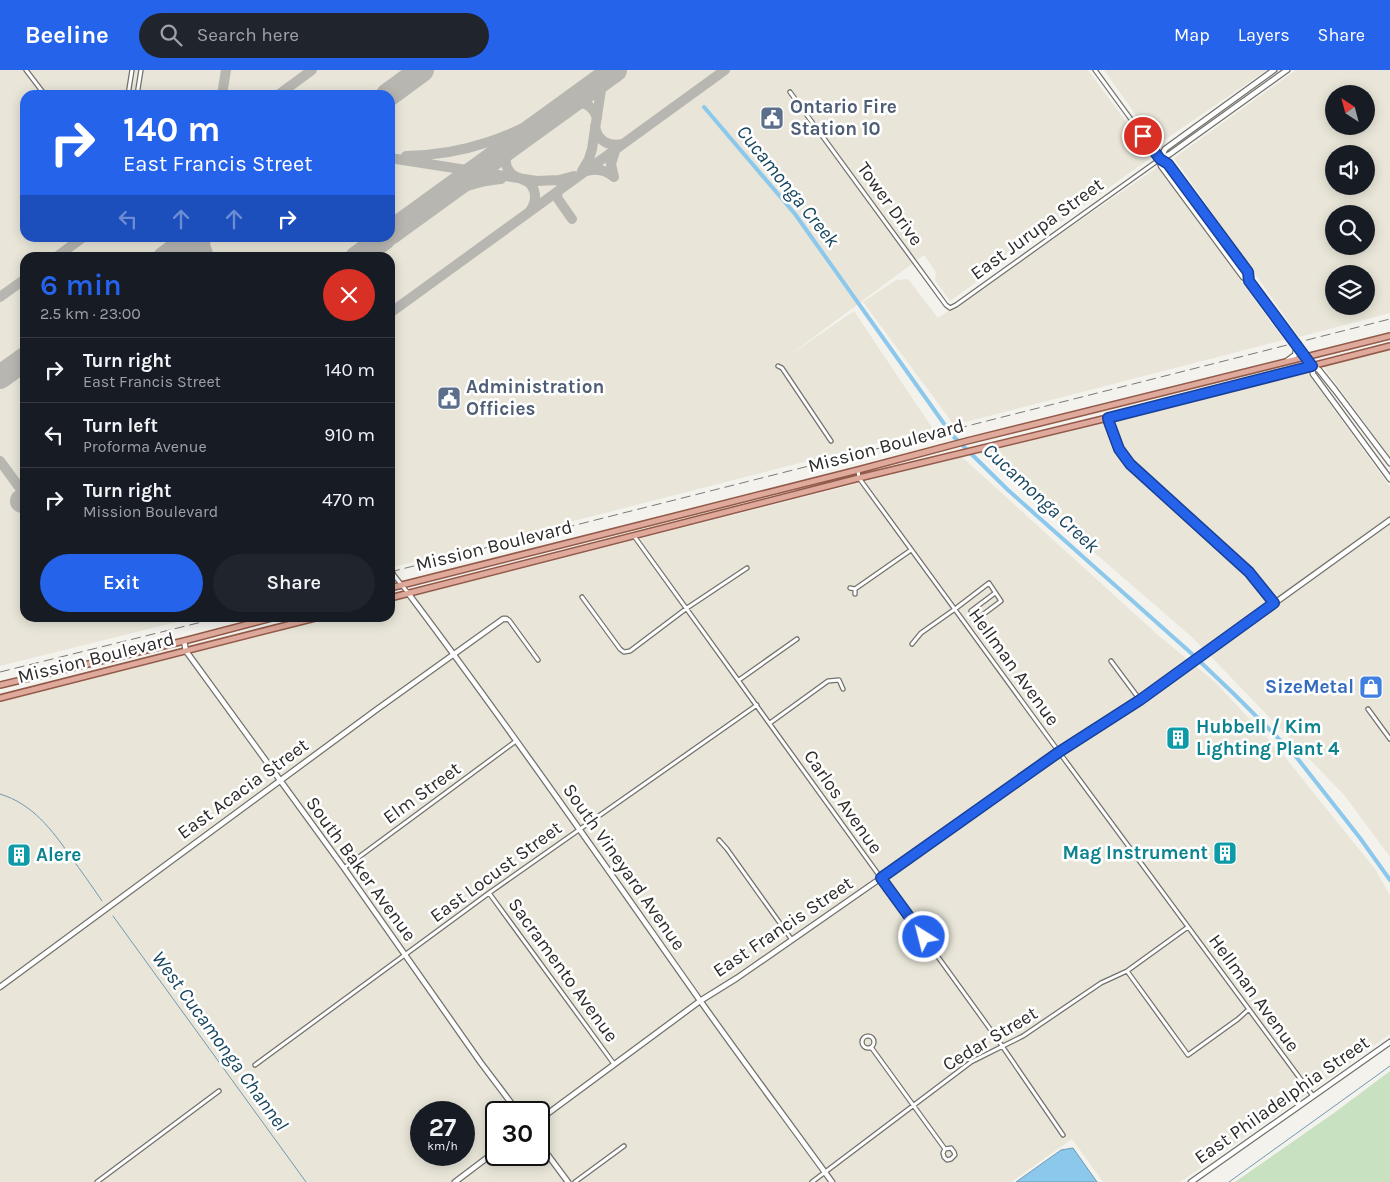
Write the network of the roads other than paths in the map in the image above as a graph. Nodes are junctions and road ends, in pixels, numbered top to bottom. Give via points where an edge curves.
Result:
1 (26, 70) edge
2 (132, 70) edge
3 (142, 70) edge
4 (1095, 70) edge
5 (1274, 70) edge
6 (1287, 70) edge
7 (41, 90) edge
8 (129, 90) edge
9 (138, 90) edge
10 (790, 92) dead end
11 (1160, 159) junction
12 (1184, 197) junction
13 (1200, 207) junction
14 (1249, 281) junction
15 (950, 308) joint
16 (1390, 336) edge
17 (1296, 345) junction
18 (1390, 346) edge
19 (1305, 357) junction
20 (1332, 361) junction
21 (1278, 364) junction
22 (778, 366) dead end
23 (1312, 366) junction
24 (1324, 376) junction
25 (1108, 418) junction
26 (830, 441) dead end
27 (1390, 463) edge
28 (858, 470) junction
29 (859, 478) junction
30 (1390, 479) edge
31 (1390, 520) edge
32 (634, 536) junction
33 (911, 550) junction
34 (747, 568) dead end
35 (395, 577) edge
36 (401, 585) junction
37 (395, 586) edge
38 (850, 588) dead end
39 (855, 589) junction
40 (408, 593) junction
41 (995, 593) junction
42 (855, 594) dead end
43 (395, 597) edge
44 (582, 597) dead end
45 (1274, 603) junction
46 (687, 608) junction
47 (955, 609) junction
48 (506, 619) joint
49 (257, 622) edge
50 (299, 622) edge
51 (797, 639) dead end
52 (184, 641) junction
53 (912, 644) dead end
54 (186, 651) junction
55 (454, 654) junction
56 (538, 660) dead end
57 (1111, 661) dead end
58 (739, 680) junction
59 (0, 685) edge
60 (843, 689) dead end
61 (0, 698) edge
62 (1140, 700) junction
63 (757, 705) junction
64 (1368, 709) dead end
65 (770, 723) junction
66 (1390, 738) edge
67 (516, 741) junction
68 (1059, 752) junction
69 (280, 782) junction
70 (579, 829) junction
71 (719, 840) dead end
72 (344, 868) junction
73 (881, 878) junction
74 (490, 892) junction
75 (1188, 927) junction
76 (792, 940) junction
77 (405, 954) junction
78 (1127, 971) junction
79 (0, 987) edge
80 (700, 1001) junction
81 (1249, 1009) junction
82 (1390, 1042) edge
83 (1002, 1046) junction
84 (871, 1047) dead end
85 (614, 1064) junction
86 (255, 1065) dead end
87 (219, 1091) dead end
88 (1313, 1096) junction
89 (510, 1101) edge
90 (914, 1105) junction
91 (550, 1112) edge
92 (1063, 1135) dead end
93 (624, 1146) dead end
94 (945, 1149) dead end
95 (550, 1157) edge
96 (485, 1159) edge
97 (825, 1172) junction
98 (97, 1182) edge
99 (455, 1182) edge
100 (568, 1182) edge
101 (575, 1182) edge
102 (812, 1182) edge
103 (832, 1182) edge
104 (1191, 1182) edge

1 - 7 street
2 - 8 street
3 - 9 street
4 - 11 street
5 - 11 street via 1166,149
6 - 11 street
10 - 15 street, Tower Drive
11 - 12 street via 1161,166
11 - 13 street via 1168,164
11 - 15 street, East Jurupa Street
12 - 13 street
12 - 14 street
13 - 14 street via 1248,272
14 - 17 street
16 - 19 main road, Mission Boulevard
17 - 19 street
17 - 21 street via 1294,356
18 - 20 main road, Mission Boulevard
19 - 21 main road, Mission Boulevard
19 - 23 street
20 - 23 main road, Mission Boulevard
20 - 24 street via 1322,366
21 - 28 main road, Mission Boulevard
22 - 26 street
23 - 24 street
23 - 25 main road, Mission Boulevard
23 - 30 street via 1313,374
24 - 27 street
25 - 29 main road, Mission Boulevard
25 - 45 street via 1119,449 1130,464 1249,572
28 - 29 street, Hellman Avenue
28 - 36 main road, Mission Boulevard
29 - 32 main road, Mission Boulevard
29 - 33 street, Hellman Avenue
31 - 45 street, East Francis Street
32 - 40 main road, Mission Boulevard
32 - 46 street, Carlos Avenue
33 - 39 street
33 - 47 street, Hellman Avenue
34 - 46 street
35 - 36 street, South Vineyard Avenue
36 - 37 main road, Mission Boulevard
36 - 40 street, South Vineyard Avenue
38 - 39 street
39 - 42 street
40 - 43 main road, Mission Boulevard
40 - 55 street, South Vineyard Avenue
41 - 41 street via 1001,601 977,619 971,611
41 - 47 street via 989,583
44 - 46 street via 624,652 630,651
45 - 62 street, East Francis Street
46 - 58 street, Carlos Avenue
47 - 53 street via 921,633
47 - 68 street, Hellman Avenue
48 - 55 street, East Acacia Street
48 - 56 street
49 - 52 main road, Mission Boulevard
50 - 54 main road, Mission Boulevard
51 - 58 street
52 - 54 street, South Baker Avenue
52 - 59 main road, Mission Boulevard
54 - 61 main road, Mission Boulevard
54 - 69 street, South Baker Avenue
55 - 67 street, South Vineyard Avenue
55 - 69 street, East Acacia Street
57 - 62 street
58 - 63 street, Carlos Avenue
60 - 65 street via 839,680 828,681
62 - 68 street, East Francis Street
63 - 65 street, Carlos Avenue
63 - 70 street, East Locust Street
64 - 66 street
65 - 73 street, Carlos Avenue
67 - 70 street, South Vineyard Avenue
67 - 72 street, Elm Street
68 - 73 street, East Francis Street
68 - 75 street, Hellman Avenue
69 - 72 street, South Baker Avenue
69 - 79 street, East Acacia Street
70 - 74 street, East Locust Street
70 - 80 street, South Vineyard Avenue
71 - 76 street
72 - 77 street, South Baker Avenue
73 - 76 street, East Francis Street
73 - 83 street, Carlos Avenue
74 - 77 street, East Locust Street
74 - 85 street, Sacramento Avenue
75 - 78 street, Cedar Street
75 - 81 street, Hellman Avenue
76 - 80 street, East Francis Street
77 - 86 street, East Locust Street
77 - 89 street, South Baker Avenue
78 - 81 street via 1188,1056
78 - 83 street, Cedar Street via 1101,983 1024,1036
80 - 85 street, East Francis Street
80 - 97 street, South Vineyard Avenue
81 - 88 street, Hellman Avenue
82 - 88 street, East Philadelphia Street
83 - 90 street, Cedar Street via 972,1062
83 - 92 street, Carlos Avenue
84 - 90 street
85 - 91 street, East Francis Street
87 - 98 street
88 - 104 street, East Philadelphia Street
90 - 94 street
90 - 97 street, Cedar Street
93 - 101 street
95 - 100 street
96 - 99 street
97 - 102 street, Cedar Street
97 - 103 street, South Vineyard Avenue

